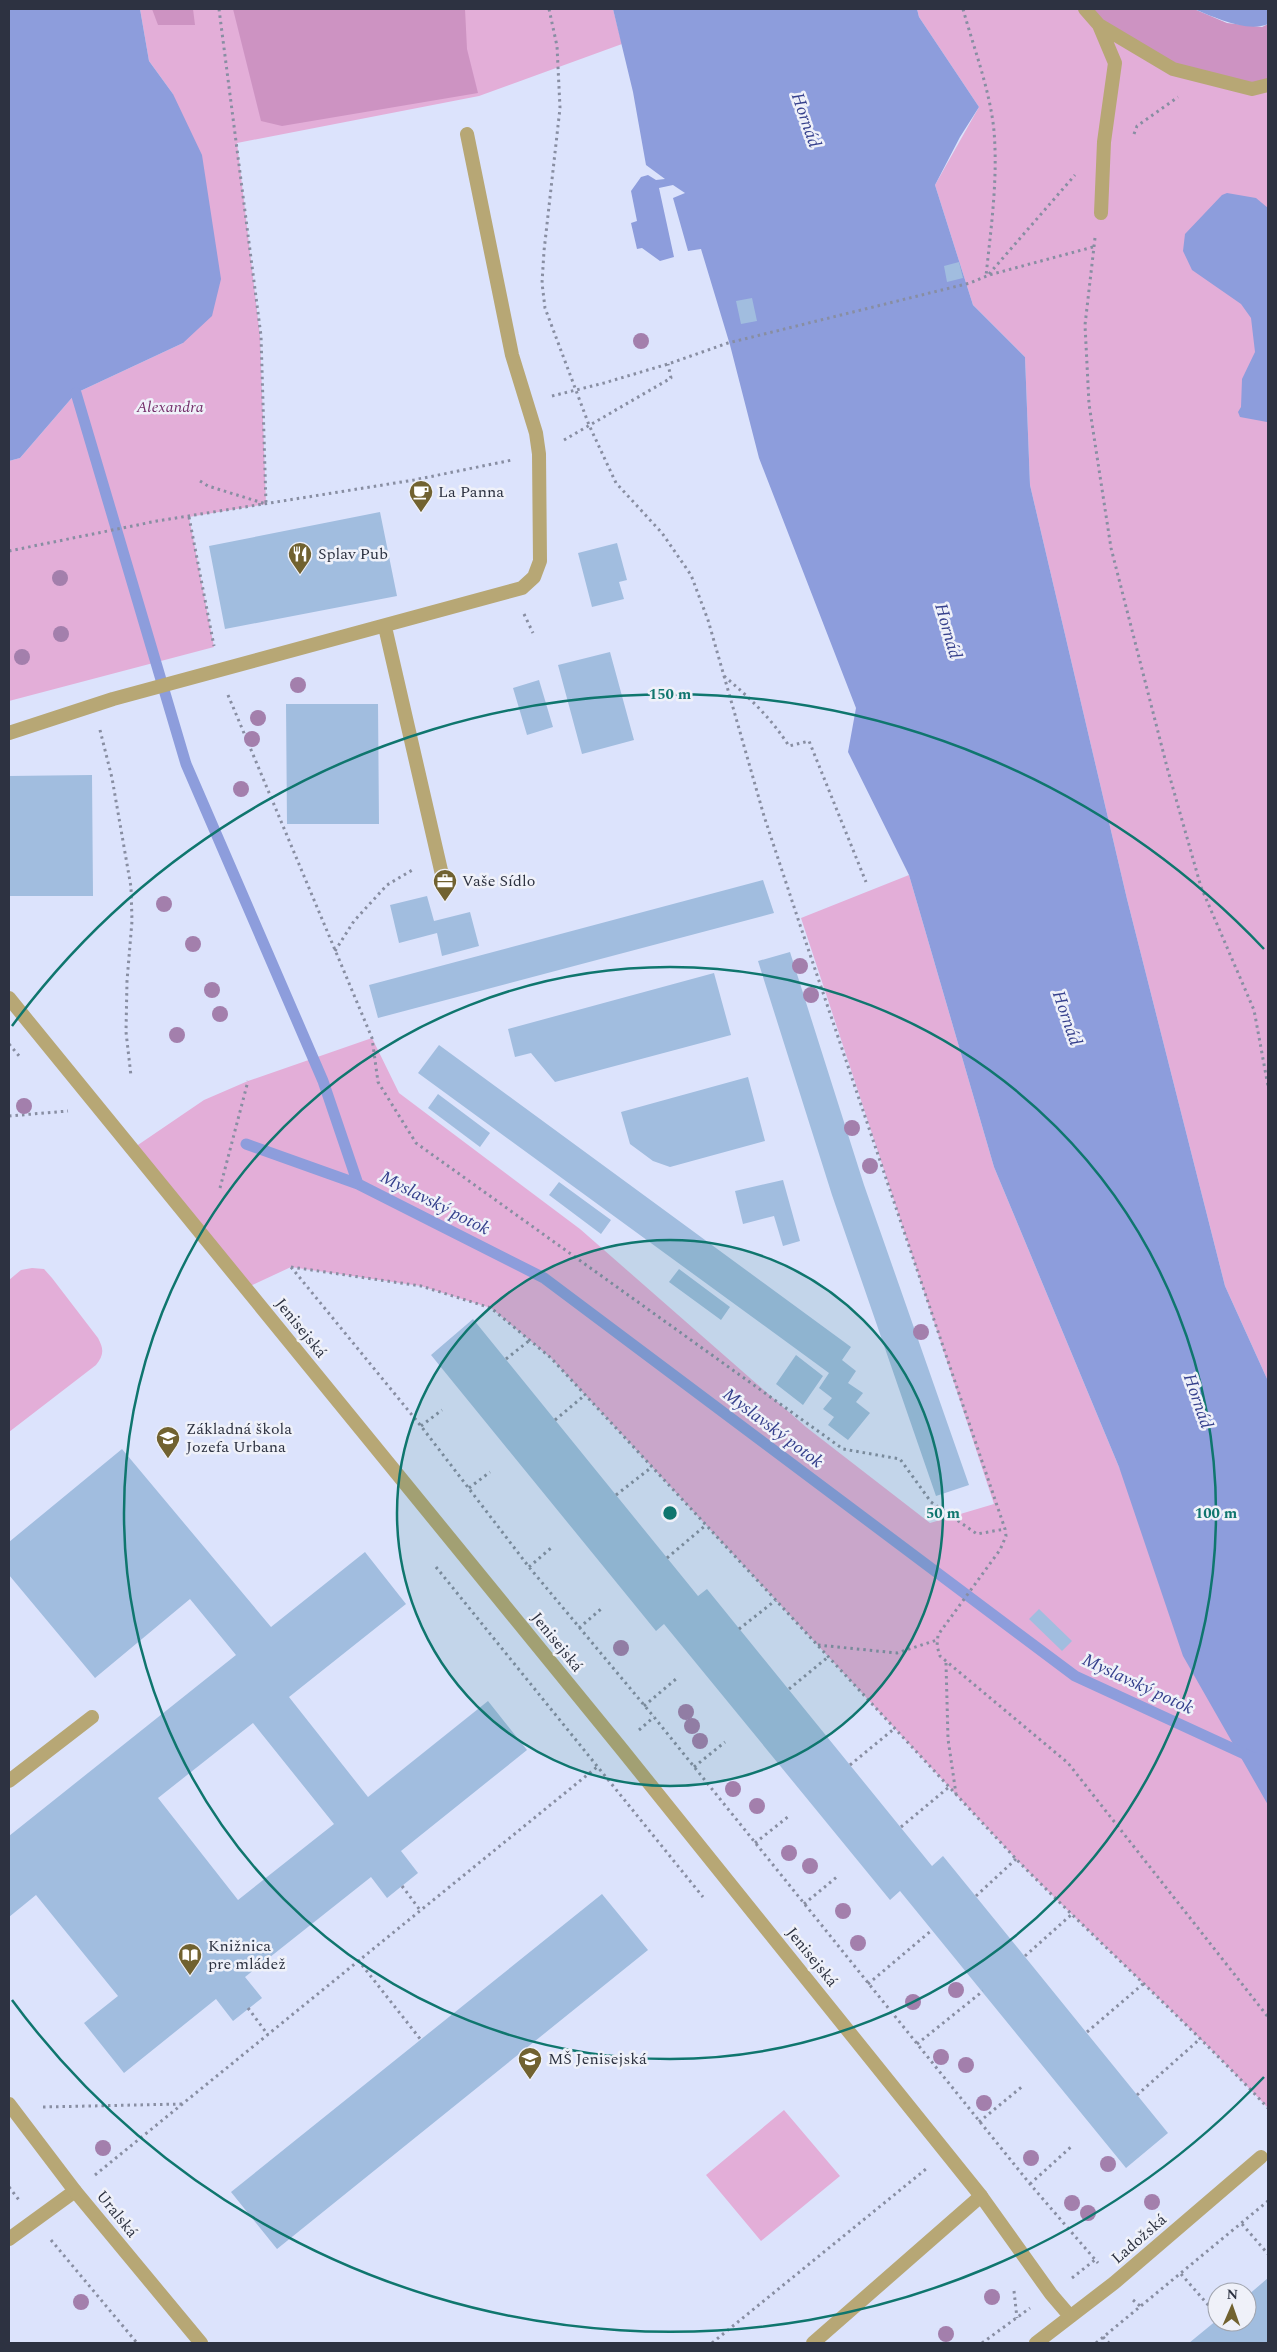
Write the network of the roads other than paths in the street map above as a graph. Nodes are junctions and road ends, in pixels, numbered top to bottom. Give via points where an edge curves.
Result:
1 (1085, 9) edge
2 (1099, 25) junction
3 (1268, 85) edge
4 (467, 134) dead end
5 (1101, 213) road end
6 (385, 627) junction
7 (9, 733) edge
8 (443, 879) dead end
9 (9, 998) edge
10 (92, 1717) dead end
11 (9, 1781) edge
12 (10, 2105) edge
13 (1261, 2157) dead end
14 (75, 2191) junction
15 (981, 2196) junction
16 (9, 2240) edge
17 (1069, 2315) junction
18 (201, 2343) edge
19 (813, 2343) edge
20 (1036, 2343) edge

1 - 2 street
2 - 3 street via 1173,69 1252,89
2 - 5 street via 1115,63 1104,142
4 - 6 street via 512,355 536,433 540,561 534,577 522,588
6 - 7 street via 113,699
6 - 8 street
9 - 15 street, Jenisejská via 620,1747
10 - 11 street
12 - 14 street, Uralská
13 - 17 street, Ladožská via 1114,2283
14 - 16 street
14 - 18 street, Uralská
15 - 17 street, Jenisejská
15 - 19 street
17 - 20 street, Ladožská

